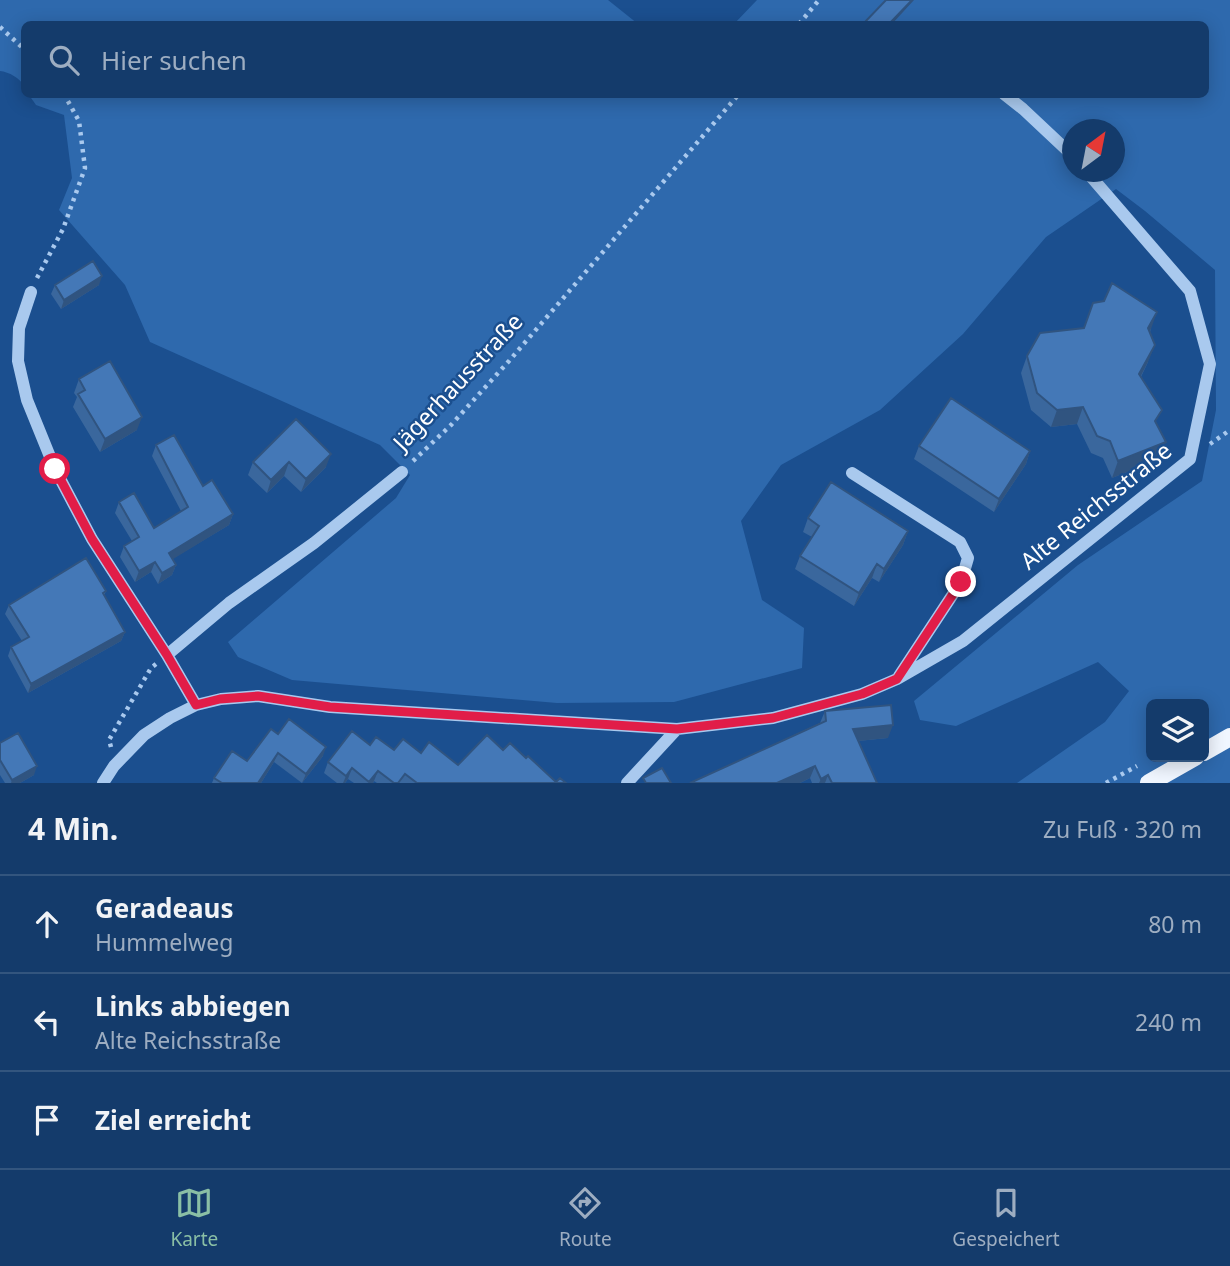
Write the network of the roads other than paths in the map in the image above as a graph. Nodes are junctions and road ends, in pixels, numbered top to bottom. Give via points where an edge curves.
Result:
1 (1009, 98) edge
2 (1062, 145) edge
3 (1096, 182) edge
4 (30, 292) road end
5 (402, 472) road end
6 (852, 473) dead end
7 (167, 655) junction
8 (897, 679) junction
9 (196, 705) junction
10 (677, 729) junction
11 (1230, 737) edge
12 (1209, 749) edge
13 (1186, 762) edge
14 (103, 783) edge
15 (626, 783) edge
16 (1149, 783) edge

1 - 2 street
3 - 8 street, Alte Reichsstraße via 1190,291 1210,364 1190,459 963,641
4 - 7 street via 19,328 18,361 27,400 55,469 92,539
5 - 7 street, Jägerhausstraße
6 - 8 street via 960,542 968,558 961,582
7 - 9 street
8 - 10 street, Alte Reichsstraße via 862,694 773,718
9 - 10 street, Alte Reichsstraße via 258,696 330,707
9 - 14 street, Alte Reichsstraße via 144,735
10 - 15 street
11 - 12 main road
13 - 16 main road

